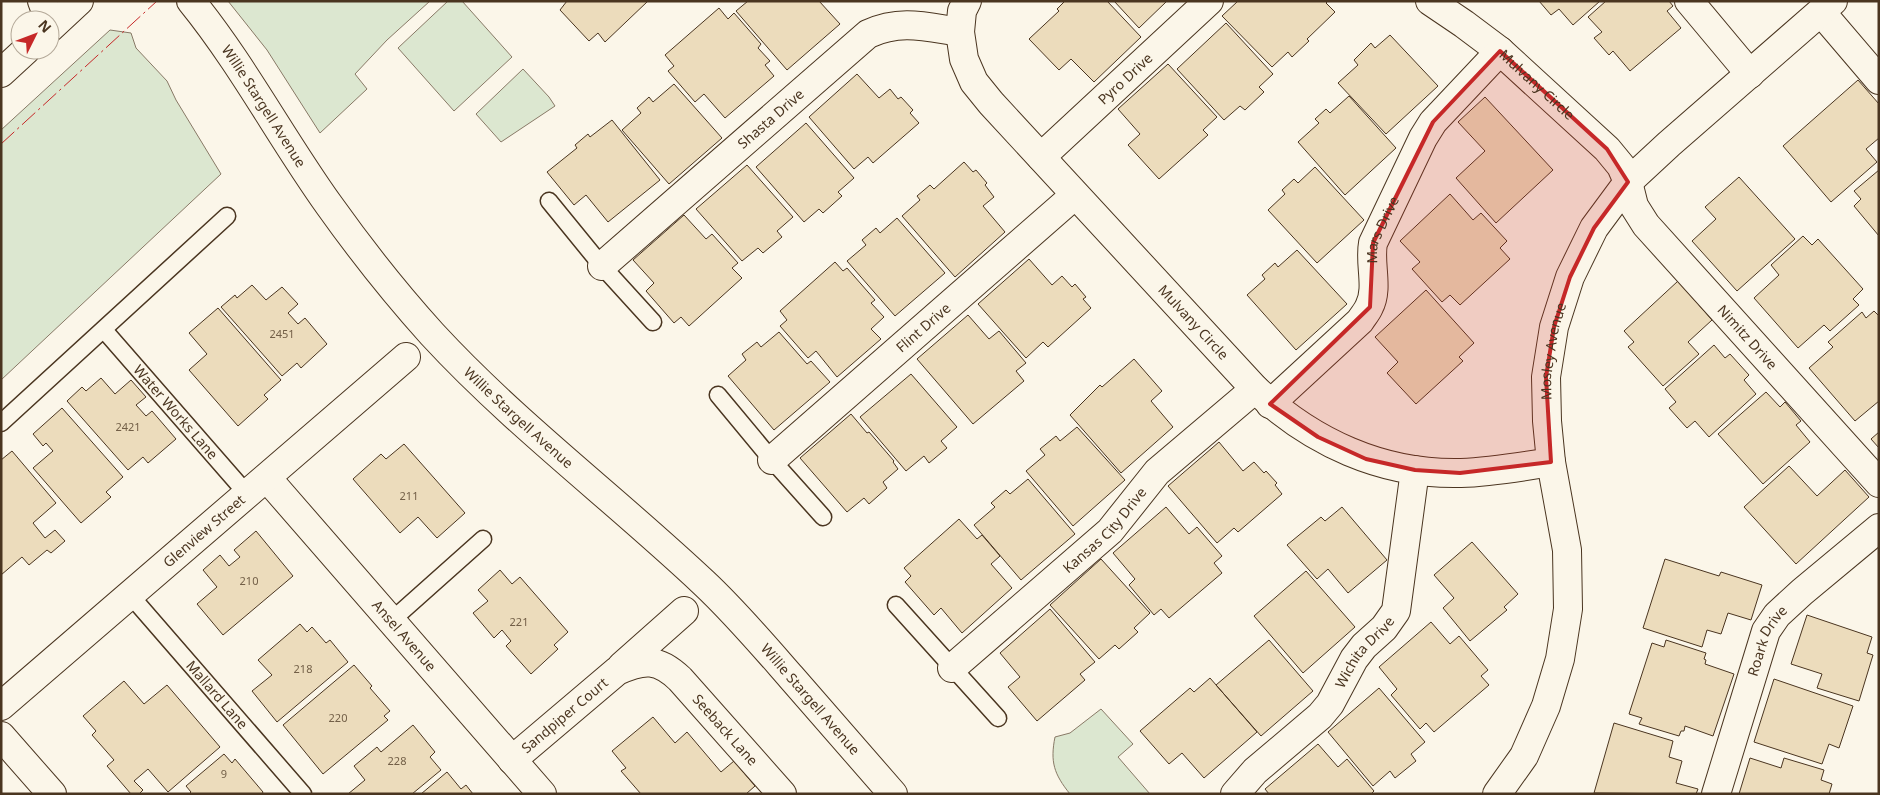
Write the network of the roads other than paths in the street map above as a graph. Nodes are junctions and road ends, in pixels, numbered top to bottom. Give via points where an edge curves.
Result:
1 (79, 1) edge
2 (191, 1) edge
3 (967, 1) edge
4 (1209, 1) edge
5 (1430, 1) edge
6 (1689, 1) edge
7 (1827, 7) edge
8 (60, 16) edge
9 (960, 32) junction
10 (1500, 51) junction
11 (15, 60) edge
12 (1, 73) edge
13 (1750, 74) junction
14 (1879, 80) edge
15 (1041, 157) junction
16 (1628, 182) junction
17 (1075, 195) junction
18 (549, 201) dead end
19 (227, 216) dead end
20 (602, 266) junction
21 (653, 322) dead end
22 (104, 330) junction
23 (406, 357) dead end
24 (718, 394) dead end
25 (1262, 396) junction
26 (1, 423) edge
27 (772, 460) junction
28 (1552, 462) junction
29 (1414, 470) junction
30 (1879, 483) edge
31 (257, 487) junction
32 (823, 517) dead end
33 (1879, 528) edge
34 (483, 539) dead end
35 (131, 596) junction
36 (896, 605) dead end
37 (684, 611) dead end
38 (391, 621) junction
39 (666, 667) joint
40 (952, 668) junction
41 (617, 671) junction
42 (1, 706) edge
43 (998, 718) dead end
44 (1, 736) edge
45 (512, 760) junction
46 (52, 794) edge
47 (303, 794) edge
48 (542, 794) edge
49 (782, 794) edge
50 (893, 794) edge
51 (1235, 794) edge
52 (1497, 794) edge
53 (1716, 794) edge

1 - 8 street
2 - 50 street, Willie Stargell Avenue via 249,82 328,204 415,315 478,380 706,584 754,634
3 - 9 street, Mulvany Circle via 962,11
4 - 15 street, Pyro Drive
5 - 10 street, Mulvany Circle
6 - 13 street
7 - 13 street, Mosley Avenue
7 - 14 street
9 - 15 street, Mulvany Circle via 964,58 974,82
9 - 20 street, Shasta Drive via 900,24 868,34
10 - 16 street, Mulvany Circle via 1607,149
10 - 25 street, Mars Drive via 1433,122 1423,138 1373,243 1374,290 1370,307 1360,320
11 - 12 street
13 - 16 street, Mosley Avenue
15 - 17 street, Mulvany Circle
16 - 28 street, Mosley Avenue via 1594,228 1570,277 1554,327 1546,377
16 - 30 street, Nimitz Drive via 1634,206 1646,225
17 - 25 street, Mulvany Circle
17 - 27 street, Flint Drive
18 - 20 lane
19 - 22 lane
20 - 21 lane
22 - 26 lane
22 - 31 lane, Water Works Lane
23 - 31 street, Glenview Street
24 - 27 lane
25 - 29 street, Mulvany Circle via 1318,437 1366,459
25 - 40 street, Kansas City Drive via 1157,472 1110,531
27 - 32 lane
28 - 29 street, Mulvany Circle via 1460,473
28 - 52 street, Mosley Avenue via 1567,550 1568,609 1560,659 1546,706 1524,756
29 - 51 street, Wichita Drive via 1396,611 1354,659 1320,716 1255,771
31 - 35 street, Glenview Street
31 - 38 street, Ansel Avenue
33 - 53 street, Roark Drive via 1802,592 1777,615 1766,631
34 - 38 lane
35 - 42 street, Glenview Street
35 - 47 lane, Mallard Lane
36 - 40 lane
37 - 41 street, Sandpiper Court
38 - 45 street, Ansel Avenue
39 - 41 street, Sandpiper Court via 649,661
39 - 49 street, Seeback Lane
40 - 43 lane
41 - 45 street, Sandpiper Court
44 - 46 street
45 - 48 street, Ansel Avenue

